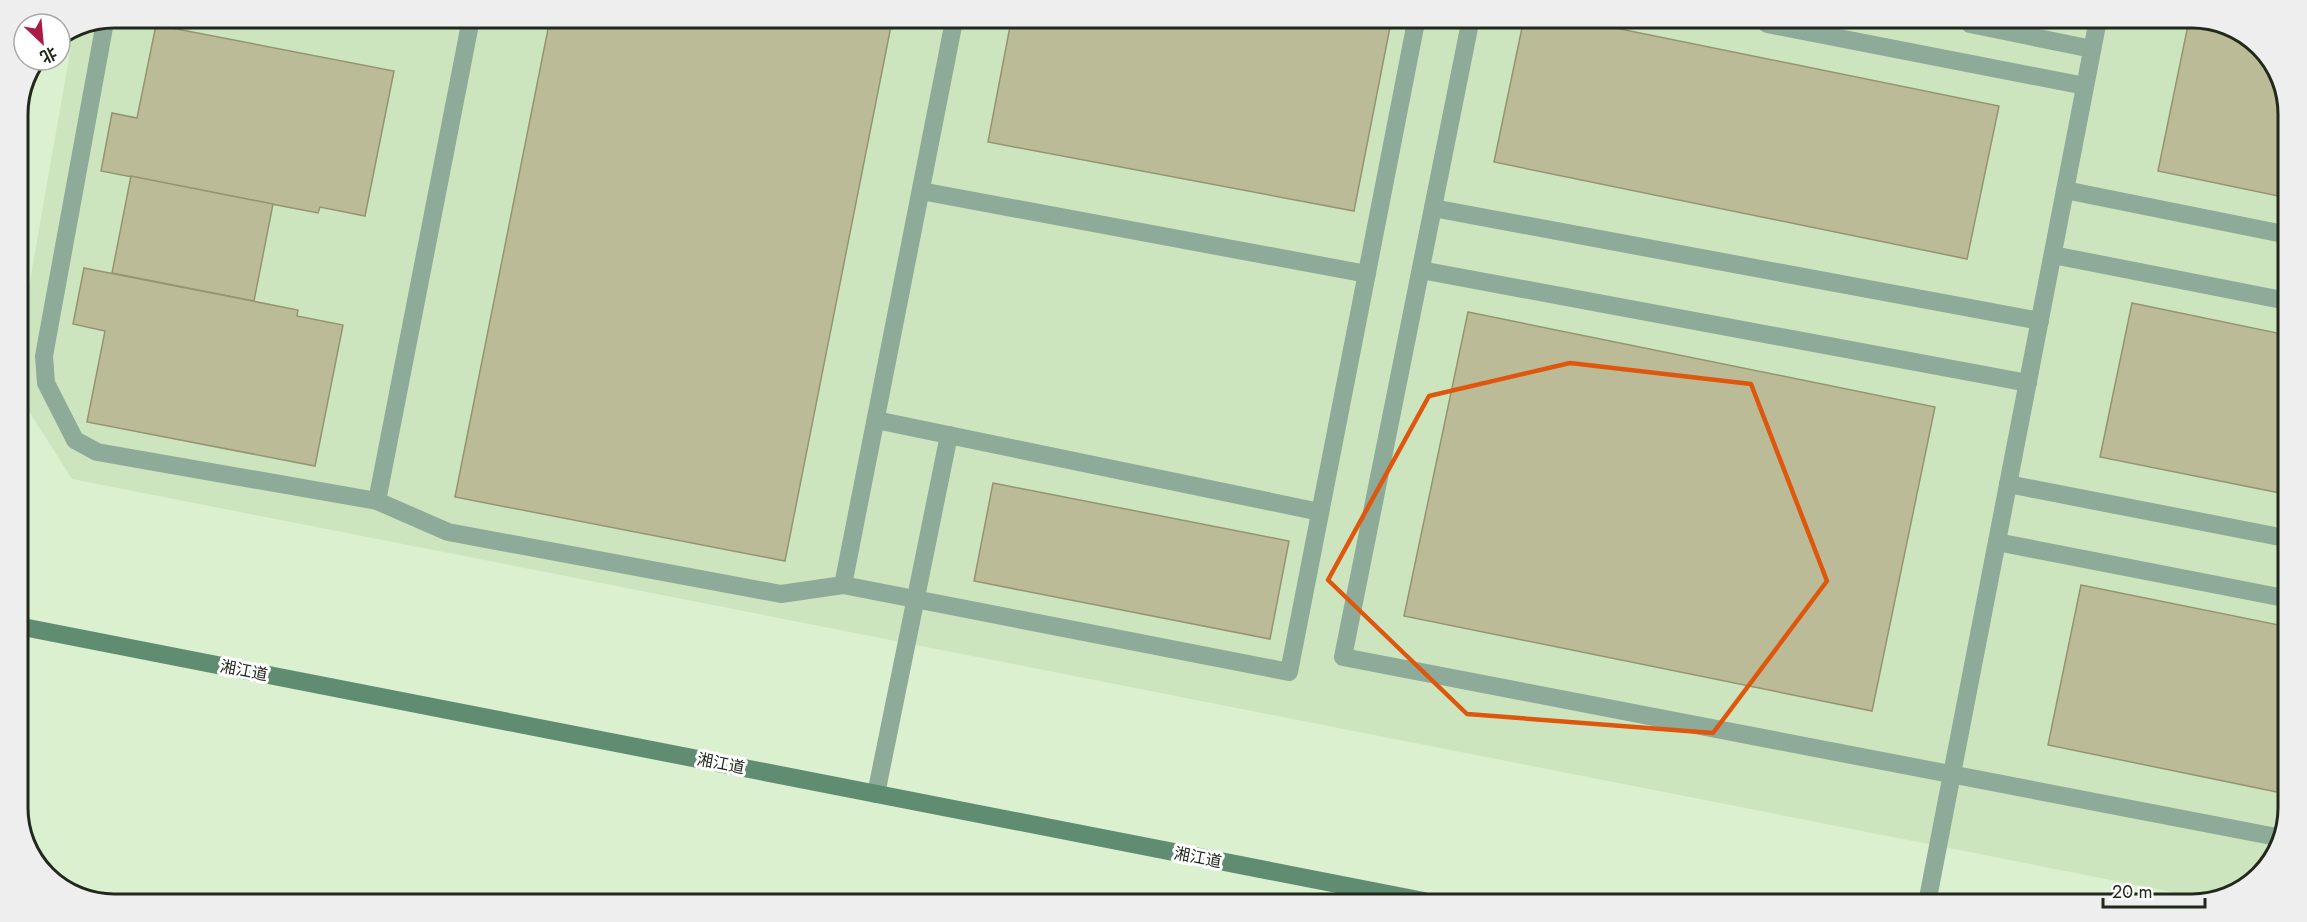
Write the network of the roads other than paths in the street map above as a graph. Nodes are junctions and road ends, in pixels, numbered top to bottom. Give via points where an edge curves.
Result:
1 (469, 28) edge
2 (953, 28) edge
3 (1415, 28) edge
4 (1469, 28) edge
5 (1788, 28) edge
6 (1990, 28) edge
7 (2096, 28) edge
8 (104, 29) edge
9 (2092, 49) junction
10 (2085, 86) junction
11 (2065, 190) junction
12 (921, 191) junction
13 (1433, 208) junction
14 (2278, 233) edge
15 (2053, 255) junction
16 (1421, 270) junction
17 (1367, 274) junction
18 (2278, 299) edge
19 (2040, 321) junction
20 (2028, 383) junction
21 (876, 420) junction
22 (949, 435) junction
23 (2008, 484) junction
24 (377, 501) junction
25 (1320, 512) junction
26 (2278, 537) edge
27 (1997, 542) junction
28 (843, 585) junction
29 (2278, 597) edge
30 (915, 599) junction
31 (29, 628) edge
32 (1952, 774) junction
33 (876, 794) junction
34 (2273, 836) edge
35 (1388, 894) edge
36 (1929, 894) edge

1 - 24 lane
2 - 12 lane
3 - 17 lane
4 - 13 lane
5 - 10 lane
6 - 9 lane
7 - 9 lane
8 - 24 lane via 44,356 46,383 75,440 97,452
9 - 10 lane
10 - 11 lane
11 - 14 lane
11 - 15 lane
12 - 17 lane
12 - 21 lane
13 - 16 lane
13 - 19 lane
15 - 18 lane
15 - 19 lane
16 - 20 lane
16 - 32 lane via 1344,657
17 - 25 lane
19 - 20 lane
20 - 23 lane
21 - 22 lane
21 - 28 lane
22 - 25 lane
22 - 30 lane
23 - 26 lane
23 - 27 lane
24 - 28 lane via 448,532 781,594
25 - 30 lane via 1289,672
27 - 29 lane
27 - 32 lane
28 - 30 lane
30 - 33 lane
31 - 33 main road, 湘江道
32 - 34 lane
32 - 36 lane
33 - 35 main road, 湘江道

